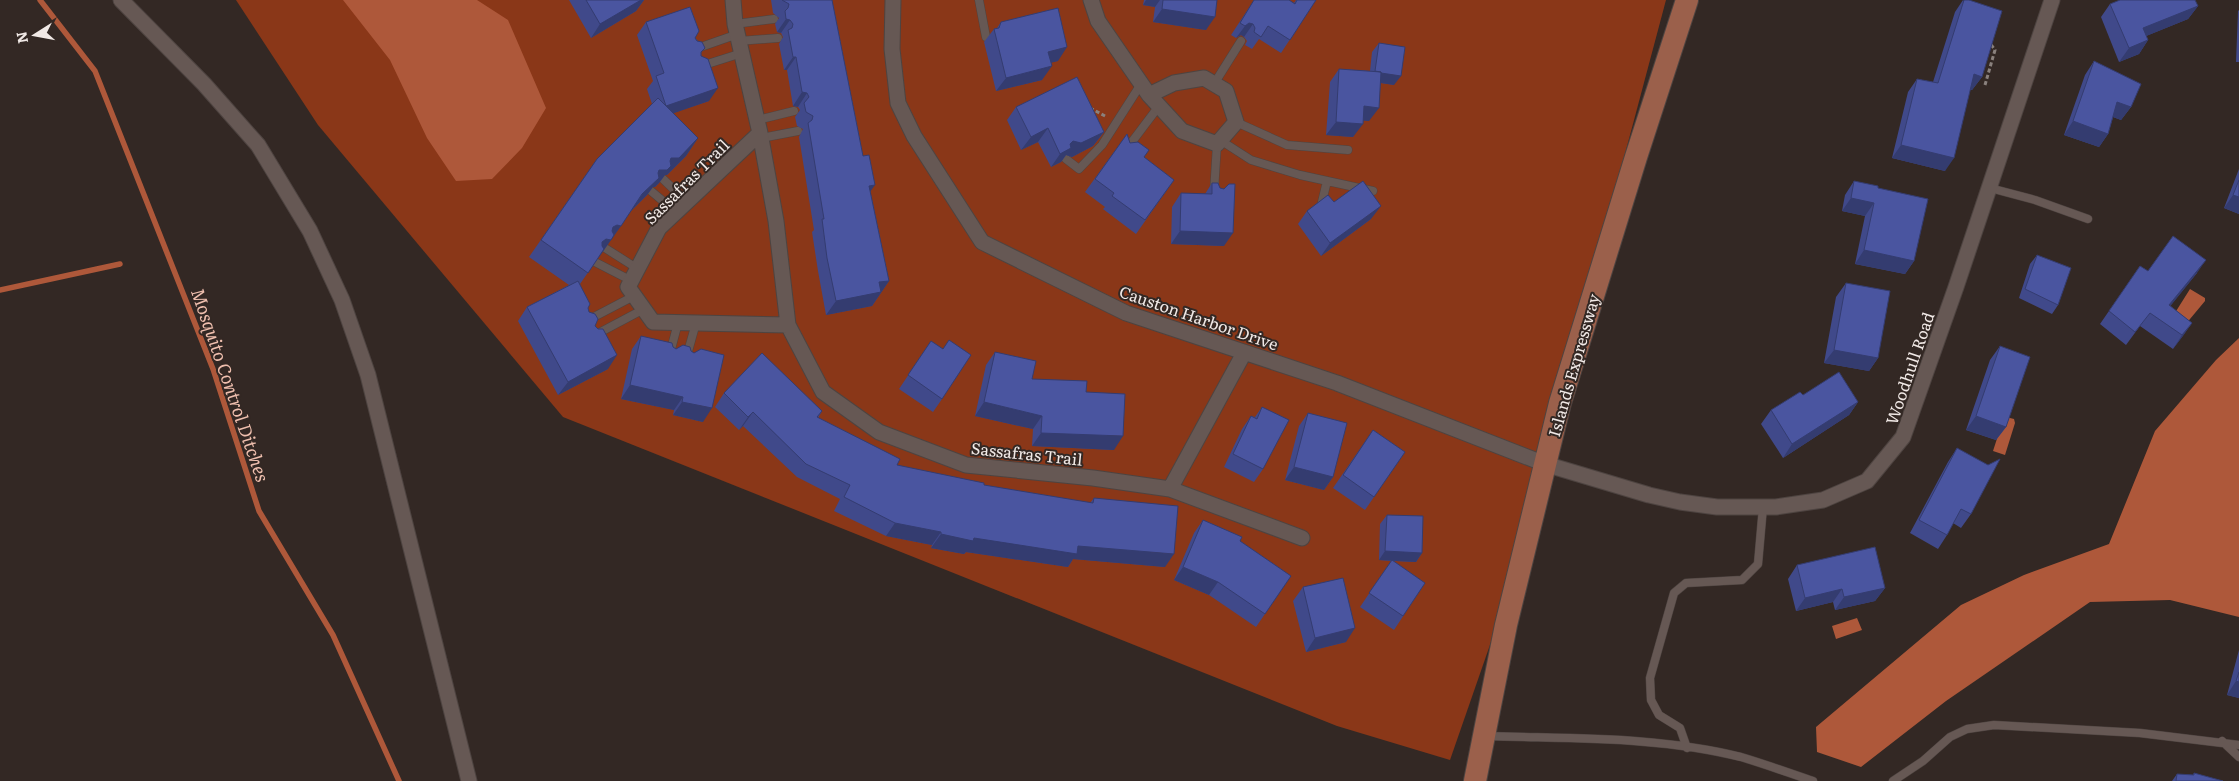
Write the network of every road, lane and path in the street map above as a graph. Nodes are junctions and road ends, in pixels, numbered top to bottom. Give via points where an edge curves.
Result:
1 (121, 0) edge
2 (730, 0) edge
3 (893, 0) edge
4 (979, 0) edge
5 (1092, 0) edge
6 (1687, 0) edge
7 (2052, 0) edge
8 (774, 19) dead end
9 (986, 37) dead end
10 (739, 38) junction
11 (778, 38) dead end
12 (1988, 41) edge
13 (1241, 42) dead end
14 (691, 50) edge
15 (697, 67) edge
16 (1214, 84) junction
17 (1985, 85) edge
18 (1145, 89) junction
19 (1082, 103) edge
20 (1159, 106) junction
21 (794, 111) dead end
22 (1116, 122) junction
23 (1236, 122) junction
24 (759, 130) junction
25 (798, 131) dead end
26 (1219, 142) junction
27 (1348, 150) dead end
28 (1124, 152) edge
29 (1066, 159) edge
30 (663, 179) edge
31 (1327, 181) junction
32 (1990, 188) junction
33 (651, 191) edge
34 (1373, 191) edge
35 (1214, 197) edge
36 (1322, 202) edge
37 (682, 207) junction
38 (2088, 218) dead end
39 (605, 248) edge
40 (595, 262) edge
41 (635, 282) junction
42 (644, 309) junction
43 (584, 322) edge
44 (678, 323) junction
45 (696, 323) junction
46 (788, 325) junction
47 (591, 337) edge
48 (1244, 352) junction
49 (668, 357) edge
50 (686, 361) edge
51 (1546, 464) junction
52 (1170, 489) junction
53 (1763, 507) junction
54 (1302, 538) dead end
55 (1485, 736) junction
56 (2222, 741) junction
57 (2239, 745) edge
58 (1687, 748) junction
59 (2239, 757) edge
60 (469, 781) edge
61 (1475, 781) edge
62 (1484, 781) edge
63 (1813, 781) edge
64 (1893, 781) edge

1 - 60 street via 204,84 258,145 310,231 342,300 368,375
2 - 10 street, Sassafras Trail
3 - 48 street, Causton Harbor Drive via 892,49 898,103 914,136 982,242 1126,313
4 - 9 lane
5 - 18 street via 1098,21
6 - 51 main road, Islands Expressway via 1569,375
7 - 32 street, Woodhull Road
8 - 10 lane
10 - 11 lane
10 - 14 lane
10 - 15 lane
10 - 24 street, Sassafras Trail
12 - 17 path via 1995,50
13 - 16 lane
16 - 18 street via 1204,78
16 - 23 street via 1226,91
18 - 20 street
18 - 22 lane
19 - 22 path
20 - 26 street via 1182,131
20 - 28 lane
21 - 24 lane
22 - 29 lane via 1102,144 1079,169
23 - 26 street
23 - 27 lane via 1287,145
24 - 25 lane
24 - 37 street, Sassafras Trail
24 - 46 street, Sassafras Trail via 776,221
26 - 31 lane via 1251,160
26 - 35 lane
30 - 37 lane
31 - 34 lane
31 - 36 lane
32 - 38 lane
32 - 53 street, Woodhull Road via 1904,437 1867,481 1823,500
33 - 37 lane
37 - 41 street, Sassafras Trail via 659,228
39 - 41 lane
40 - 41 lane
41 - 42 street
41 - 43 lane
42 - 44 street via 653,322
42 - 47 lane
44 - 45 street
44 - 49 lane
45 - 46 street
45 - 50 lane
46 - 52 street, Sassafras Trail via 823,392 879,432 966,465
48 - 51 street, Causton Harbor Drive via 1337,383
48 - 52 street
51 - 53 street, Woodhull Road via 1680,502 1717,507
51 - 55 main road, Islands Expressway via 1506,625
52 - 54 street, Sassafras Trail
53 - 58 lane via 1758,564 1742,580 1686,583 1674,593 1650,678 1652,700 1659,715 1680,728
55 - 58 lane via 1621,740
55 - 61 main road, Islands Expressway
55 - 62 main road, Islands Expressway
56 - 57 lane
56 - 59 lane
56 - 64 lane via 1994,725 1966,729 1950,737
58 - 63 lane via 1740,757

